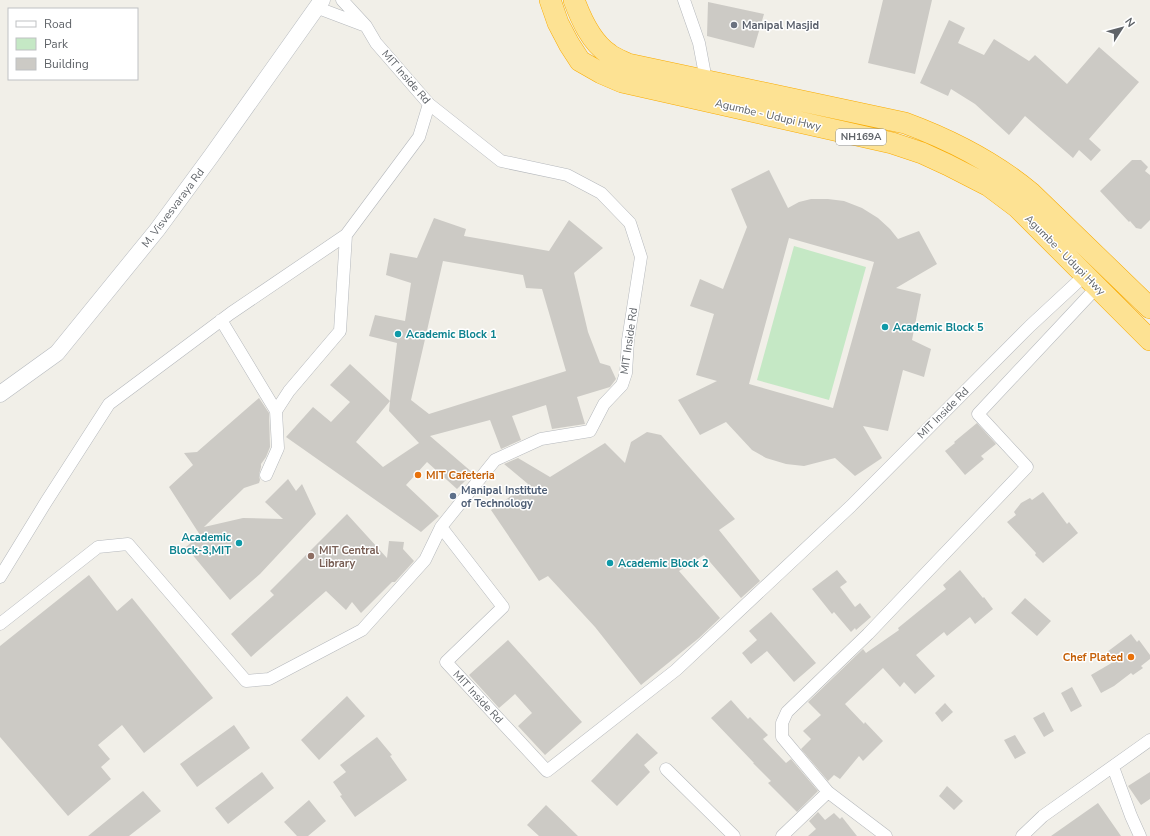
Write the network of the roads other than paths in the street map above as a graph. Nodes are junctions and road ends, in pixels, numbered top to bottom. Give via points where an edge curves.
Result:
1 (342, 0) edge
2 (550, 0) edge
3 (574, 0) edge
4 (684, 0) edge
5 (320, 4) edge
6 (366, 26) junction
7 (706, 80) junction
8 (429, 104) junction
9 (346, 236) junction
10 (1091, 281) junction
11 (1150, 308) edge
12 (221, 320) junction
13 (1150, 340) edge
14 (0, 394) edge
15 (276, 411) junction
16 (266, 475) dead end
17 (441, 527) junction
18 (0, 577) edge
19 (0, 624) edge
20 (1150, 740) edge
21 (1113, 767) junction
22 (666, 769) dead end
23 (828, 792) junction
24 (734, 836) edge
25 (782, 836) edge
26 (886, 836) edge
27 (1022, 836) edge
28 (1140, 836) edge

1 - 6 street, MIT Inside Rd
2 - 10 highway, Agumbe - Udupi Hwy / NH169A via 558,23 580,61 601,73 622,82 892,143 948,164 989,186 1017,207
3 - 7 highway, Agumbe - Udupi Hwy / NH169A via 593,38 608,54 628,64
4 - 7 street via 699,43
5 - 6 street
5 - 14 street, M. Visvesvaraya Rd via 157,230 57,353
6 - 8 street, MIT Inside Rd via 376,43
7 - 11 highway, Agumbe - Udupi Hwy / NH169A via 905,123 964,148 1010,176 1031,193
8 - 9 street via 419,137
8 - 17 street, MIT Inside Rd via 501,161 567,175 601,193 630,223 642,257 628,340 626,373 622,385 604,404 590,431 541,439 495,460
9 - 12 street
9 - 15 street via 340,330 289,391
10 - 13 highway, Agumbe - Udupi Hwy / NH169A
10 - 17 street, MIT Inside Rd via 1030,326 851,506 676,670 547,771 446,662 504,607
10 - 23 street via 978,414 1027,467 868,634 787,712 782,722 782,737
12 - 15 street
12 - 18 street via 108,404
15 - 16 street via 278,448
17 - 19 street via 425,560 362,630 269,679 246,681 128,544 98,547
20 - 21 street
21 - 27 street via 1043,816
21 - 28 street
22 - 24 street
23 - 25 street
23 - 26 street

